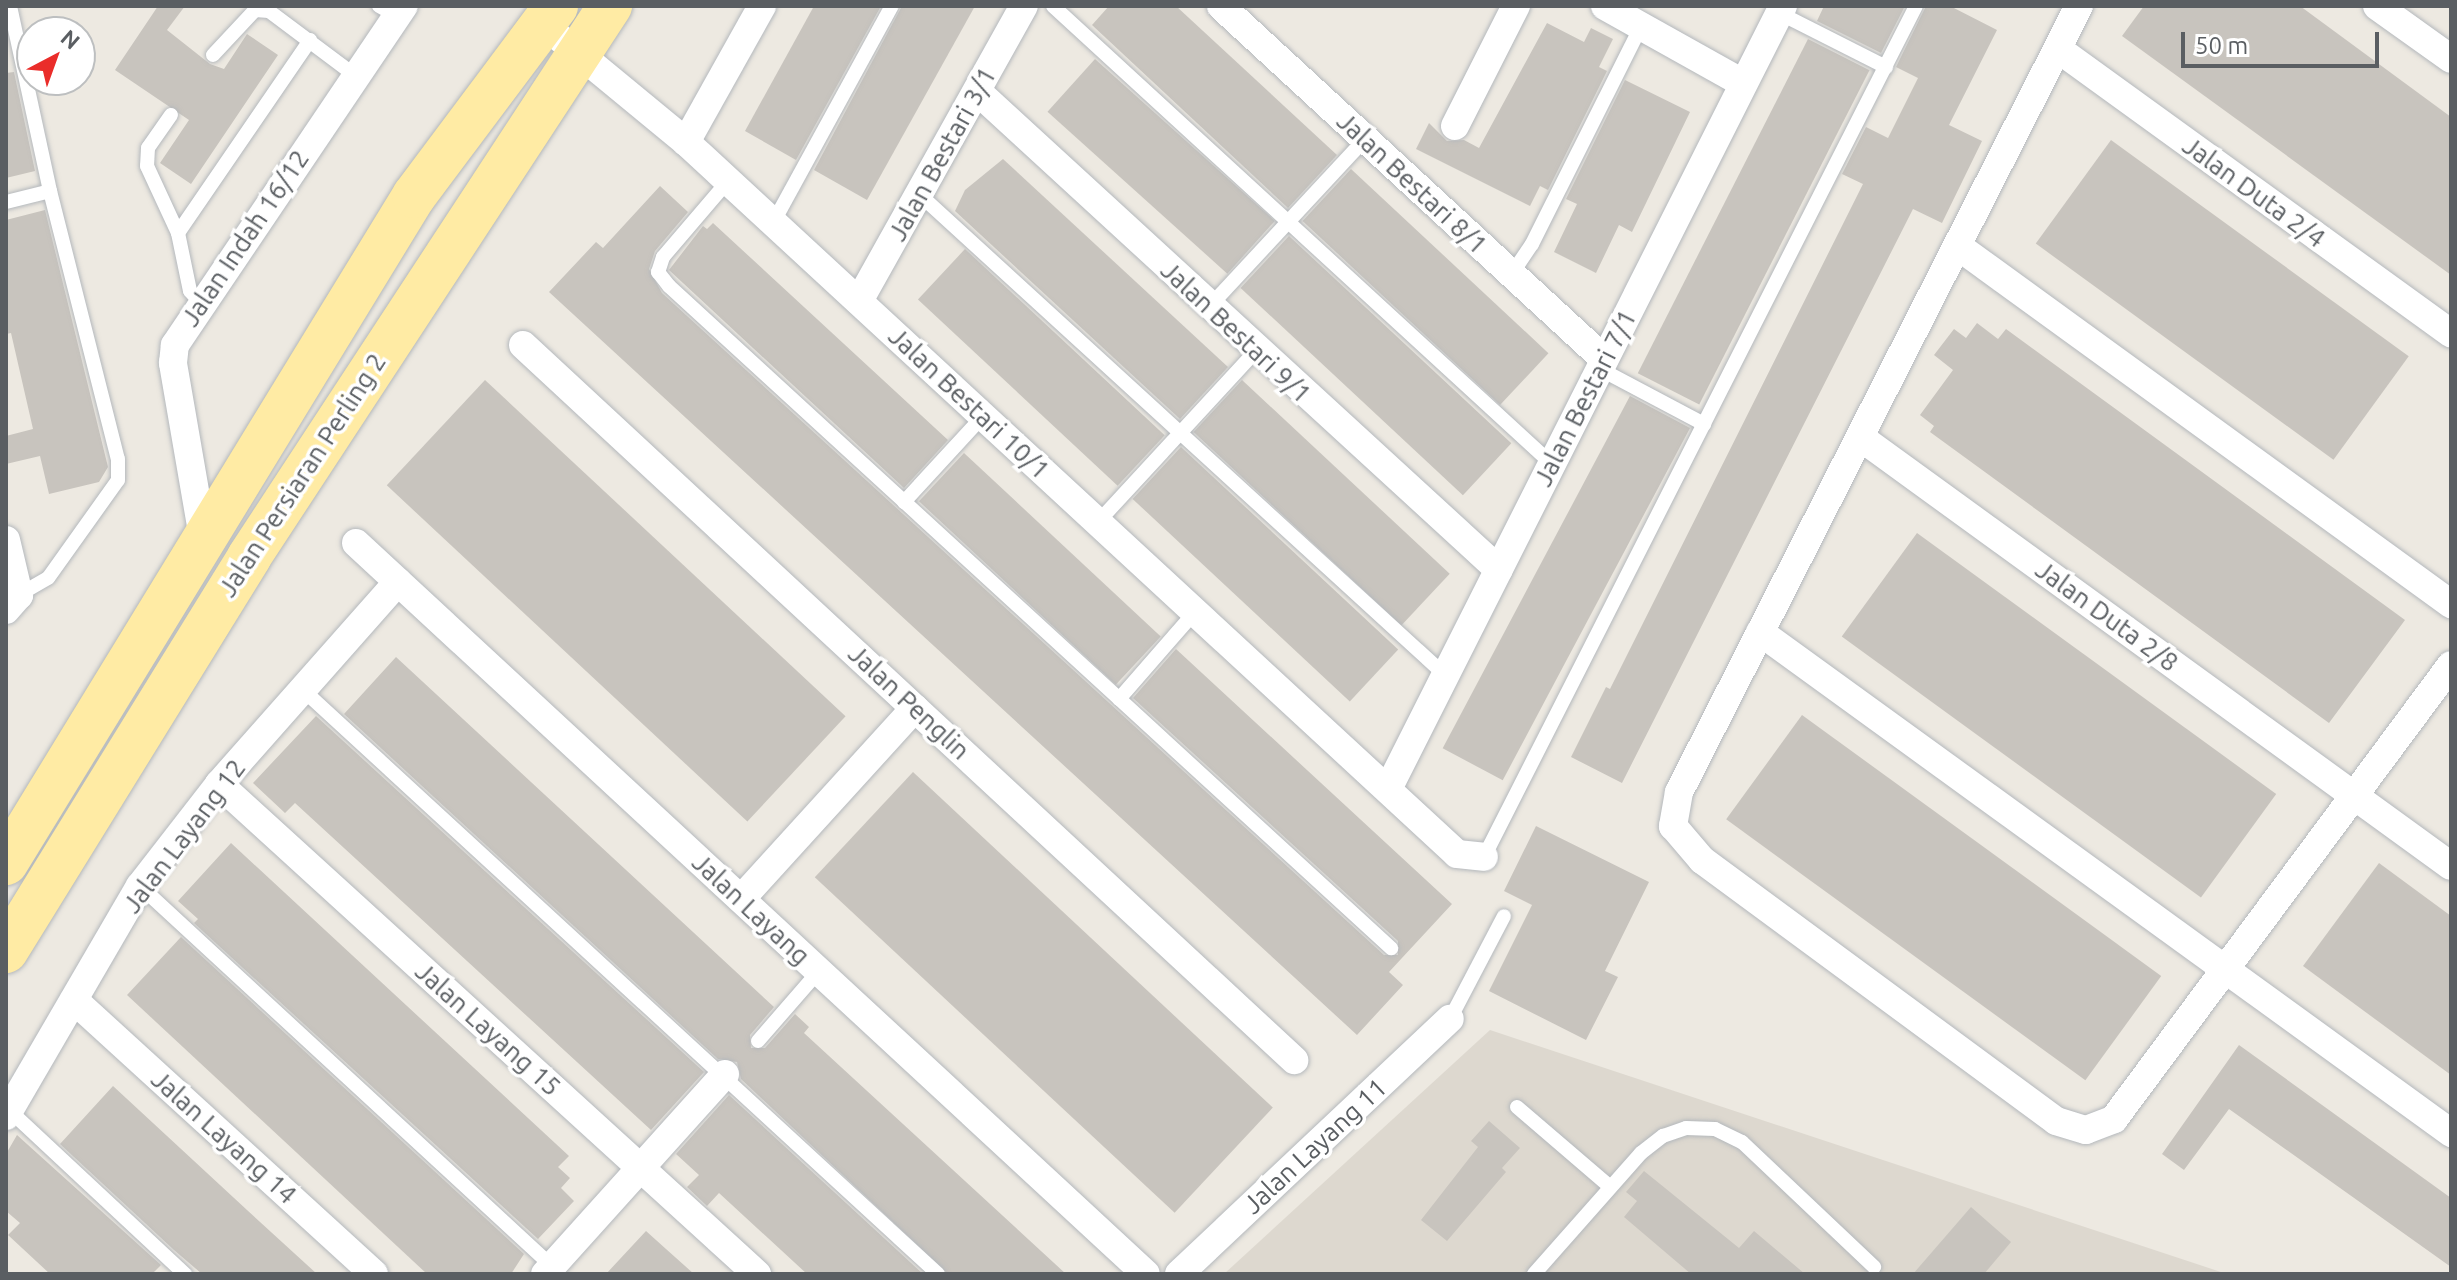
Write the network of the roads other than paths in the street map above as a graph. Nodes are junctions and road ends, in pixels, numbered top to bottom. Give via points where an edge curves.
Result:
1 (10, 6) edge
2 (610, 6) edge
3 (762, 6) edge
4 (892, 6) edge
5 (1024, 6) edge
6 (1053, 6) edge
7 (1221, 6) edge
8 (1516, 6) edge
9 (1605, 6) edge
10 (1916, 6) edge
11 (2079, 6) edge
12 (2377, 6) edge
13 (393, 9) edge
14 (1781, 10) edge
15 (549, 15) edge
16 (1641, 26) junction
17 (310, 40) junction
18 (2058, 49) junction
19 (577, 53) junction
20 (213, 55) dead end
21 (2451, 59) edge
22 (1886, 67) junction
23 (356, 76) junction
24 (1743, 83) junction
25 (977, 91) junction
26 (171, 115) dead end
27 (1455, 126) dead end
28 (1365, 139) junction
29 (686, 142) junction
30 (728, 181) junction
31 (50, 191) junction
32 (919, 194) junction
33 (6, 202) edge
34 (1289, 220) junction
35 (773, 223) junction
36 (178, 233) junction
37 (1959, 247) junction
38 (1511, 275) junction
39 (859, 301) junction
40 (201, 303) junction
41 (1209, 307) junction
42 (2451, 334) edge
43 (523, 345) dead end
44 (1256, 351) junction
45 (1602, 364) junction
46 (983, 416) junction
47 (1704, 424) junction
48 (1180, 432) junction
49 (1860, 437) junction
50 (1552, 464) junction
51 (904, 502) junction
52 (1098, 522) junction
53 (6, 540) edge
54 (204, 543) junction
55 (356, 543) dead end
56 (1499, 570) junction
57 (398, 582) junction
58 (13, 602) edge
59 (2451, 604) edge
60 (1195, 612) junction
61 (1760, 632) junction
62 (2451, 665) edge
63 (1445, 675) junction
64 (302, 689) junction
65 (1119, 699) junction
66 (915, 708) junction
67 (219, 784) junction
68 (1388, 789) junction
69 (2354, 795) junction
70 (1484, 857) joint
71 (6, 863) edge
72 (2451, 866) edge
73 (140, 886) junction
74 (741, 899) junction
75 (1504, 916) dead end
76 (1391, 948) dead end
77 (6, 951) edge
78 (2225, 970) junction
79 (818, 972) junction
80 (74, 1000) junction
81 (1450, 1019) joint
82 (758, 1041) dead end
83 (1294, 1060) dead end
84 (725, 1074) junction
85 (1517, 1107) dead end
86 (8, 1113) edge
87 (2451, 1133) edge
88 (640, 1167) junction
89 (1608, 1185) junction
90 (1874, 1267) dead end
91 (552, 1271) edge
92 (185, 1274) edge
93 (374, 1274) edge
94 (757, 1274) edge
95 (938, 1274) edge
96 (1146, 1274) edge
97 (1179, 1274) edge
98 (1534, 1274) edge

1 - 31 lane
2 - 19 main road, Jalan Persiaran Perling 2
3 - 29 street
4 - 35 lane
5 - 25 street, Jalan Bestari 3/1
6 - 34 lane
7 - 28 street, Jalan Bestari 8/1
8 - 27 street
9 - 16 street
10 - 22 lane
11 - 18 street
12 - 21 street
13 - 23 street, Jalan Indah 16/12
14 - 22 lane
14 - 24 street, Jalan Bestari 7/1
15 - 19 street, Jalan Bestari 10/1
15 - 54 main road, Jalan Persiaran Perling 2 via 414,196
16 - 24 street
16 - 38 lane via 1532,244
17 - 20 lane via 269,11 255,10
17 - 23 lane
17 - 36 lane
18 - 37 street
18 - 42 street, Jalan Duta 2/4
19 - 29 street, Jalan Bestari 10/1
19 - 77 main road, Jalan Persiaran Perling 2 via 257,544
22 - 47 lane
23 - 40 street, Jalan Indah 16/12
24 - 45 street, Jalan Bestari 7/1
25 - 32 street, Jalan Bestari 3/1
25 - 41 street, Jalan Bestari 9/1
26 - 36 lane via 148,148 147,166
28 - 34 lane
28 - 38 street, Jalan Bestari 8/1
29 - 30 street, Jalan Bestari 10/1
30 - 35 street, Jalan Bestari 10/1
30 - 51 lane via 663,257 658,272
31 - 33 lane
31 - 58 lane via 118,459 118,480 48,578
32 - 39 street, Jalan Bestari 3/1
32 - 48 lane
34 - 41 lane
34 - 50 lane
35 - 39 street, Jalan Bestari 10/1
36 - 40 lane via 190,291
37 - 49 street
37 - 59 street
38 - 45 street, Jalan Bestari 8/1
39 - 46 street, Jalan Bestari 10/1
40 - 54 street, Jalan Indah 16/12 via 175,345 173,363
41 - 44 street, Jalan Bestari 9/1
43 - 66 street, Jalan Penglin
44 - 48 lane
44 - 56 street, Jalan Bestari 9/1
45 - 47 lane
45 - 50 street, Jalan Bestari 7/1
46 - 51 lane
46 - 52 street, Jalan Bestari 10/1
47 - 70 lane
48 - 52 lane
48 - 63 lane
49 - 61 street
49 - 69 street, Jalan Duta 2/8
50 - 56 street, Jalan Bestari 7/1
51 - 65 lane
52 - 60 street, Jalan Bestari 10/1
53 - 58 street
54 - 71 main road, Jalan Persiaran Perling 2
55 - 57 street, Jalan Layang
56 - 63 street, Jalan Bestari 7/1
57 - 64 street, Jalan Layang 12
57 - 74 street, Jalan Layang
60 - 65 lane
60 - 68 street, Jalan Bestari 10/1
61 - 78 street
61 - 78 street via 1679,792 1673,826 1684,844 2056,1121 2086,1130 2114,1119
62 - 69 street
63 - 68 street, Jalan Bestari 7/1
64 - 67 street, Jalan Layang 12
64 - 84 lane
65 - 76 lane
66 - 74 street
66 - 83 street, Jalan Penglin
67 - 73 street, Jalan Layang 12
67 - 88 street, Jalan Layang 15
68 - 70 street, Jalan Bestari 10/1 via 1457,854
69 - 72 street, Jalan Duta 2/8
69 - 78 street
73 - 80 street, Jalan Layang 12
73 - 91 lane
74 - 79 street, Jalan Layang
75 - 81 lane
78 - 87 street
79 - 82 lane
79 - 96 street, Jalan Layang
80 - 86 street, Jalan Layang 12
80 - 93 street, Jalan Layang 14
81 - 97 street, Jalan Layang 11
84 - 88 street
84 - 95 lane
85 - 89 lane
86 - 92 lane
88 - 91 street
88 - 94 street, Jalan Layang 15
89 - 90 lane via 1663,1136 1686,1128 1715,1129 1742,1142
89 - 98 lane

